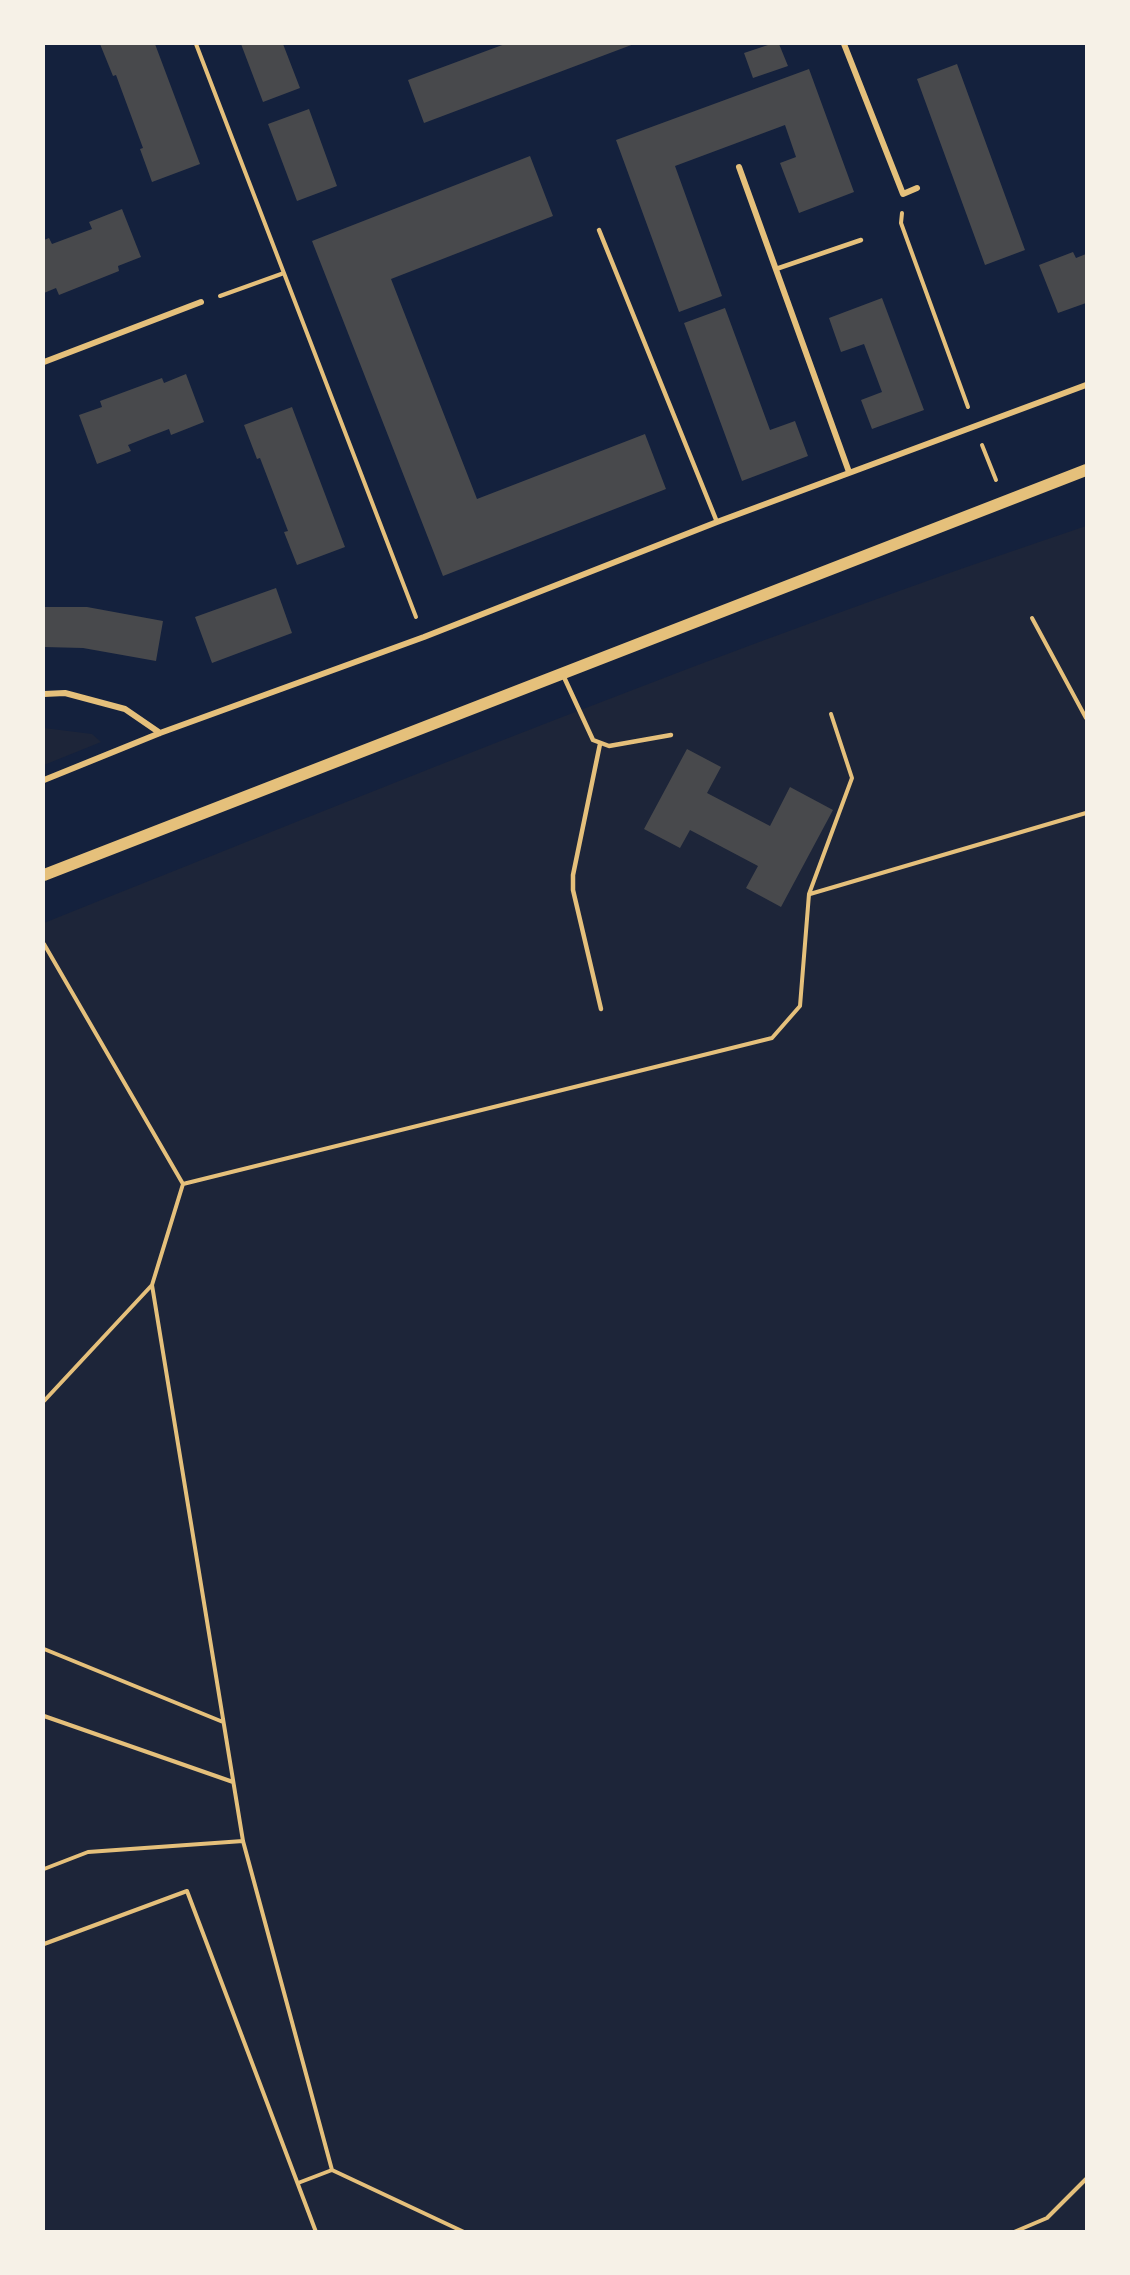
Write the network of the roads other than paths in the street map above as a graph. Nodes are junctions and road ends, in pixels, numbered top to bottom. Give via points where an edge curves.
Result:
1 (844, 44) edge
2 (739, 167) dead end
3 (916, 188) dead end
4 (598, 230) dead end
5 (861, 240) dead end
6 (776, 269) junction
7 (201, 302) road end
8 (44, 362) edge
9 (1086, 385) edge
10 (1086, 471) edge
11 (849, 472) junction
12 (717, 522) junction
13 (561, 672) junction
14 (44, 694) edge
15 (160, 733) junction
16 (671, 735) dead end
17 (600, 744) junction
18 (44, 780) edge
19 (44, 875) edge
20 (601, 1010) dead end

1 - 3 street via 903,194
2 - 6 street
4 - 12 lane
5 - 6 lane
6 - 11 street
7 - 8 street
9 - 11 street
10 - 13 main road
11 - 12 street
12 - 15 street via 424,637
13 - 17 lane via 592,740
13 - 19 main road
14 - 15 street via 65,693 125,709
15 - 18 street
16 - 17 lane via 609,747
17 - 20 lane via 573,890

